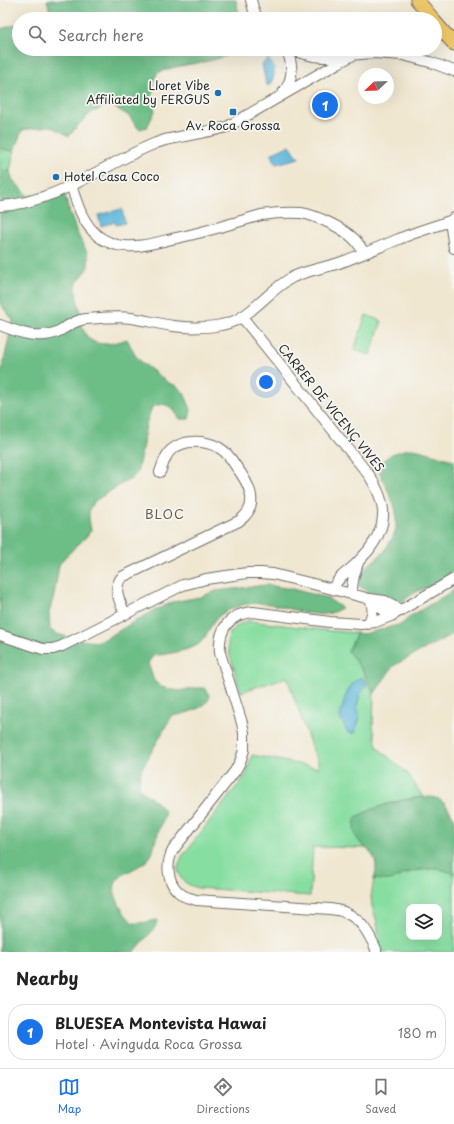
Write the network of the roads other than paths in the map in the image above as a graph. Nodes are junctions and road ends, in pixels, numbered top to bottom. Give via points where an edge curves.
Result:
1 (252, 0) edge
2 (417, 0) edge
3 (254, 12) edge
4 (427, 12) edge
5 (442, 30) edge
6 (454, 44) edge
7 (290, 56) edge
8 (313, 56) edge
9 (338, 56) edge
10 (351, 56) edge
11 (407, 56) edge
12 (454, 71) edge
13 (282, 95) junction
14 (71, 185) junction
15 (0, 206) edge
16 (452, 219) edge
17 (454, 248) edge
18 (364, 253) junction
19 (242, 318) junction
20 (0, 325) edge
21 (160, 472) dead end
22 (358, 563) junction
23 (454, 579) edge
24 (333, 589) junction
25 (351, 594) junction
26 (370, 599) junction
27 (401, 611) junction
28 (125, 614) junction
29 (392, 616) junction
30 (368, 624) junction
31 (0, 635) edge
32 (376, 952) edge

1 - 3 street
2 - 4 main road
5 - 6 main road
7 - 13 street via 290,83
8 - 9 street
10 - 13 street
11 - 12 street
13 - 14 street via 227,126 156,143
14 - 15 street via 33,201
14 - 18 street via 84,221 98,236 118,245 162,242 261,215 302,213 346,232 354,238
16 - 17 street
16 - 18 street
18 - 19 street via 292,277
19 - 20 street via 231,323 208,327 174,326 119,317 84,319 43,336 24,334
19 - 22 street, CARRER DE VICENÇ VIVES via 369,475 378,490 383,508 382,525 375,541
21 - 28 street via 170,450 193,441 208,443 224,452 245,478 251,497 250,506 245,517 239,521 122,577 117,588
22 - 24 street, CARRER DE VICENÇ VIVES via 335,583
22 - 25 street, CARRER DE VICENÇ VIVES
23 - 27 street
24 - 25 street
24 - 28 street via 273,574 233,574 183,584
25 - 26 street
26 - 27 street via 391,604
26 - 29 street
26 - 30 street via 373,610
27 - 29 street
28 - 31 street via 53,649 43,649
29 - 30 street
30 - 32 street via 253,612 237,615 224,627 219,644 220,653 242,723 244,750 235,771 173,850 168,872 174,886 184,896 196,900 345,912 358,920 369,933

